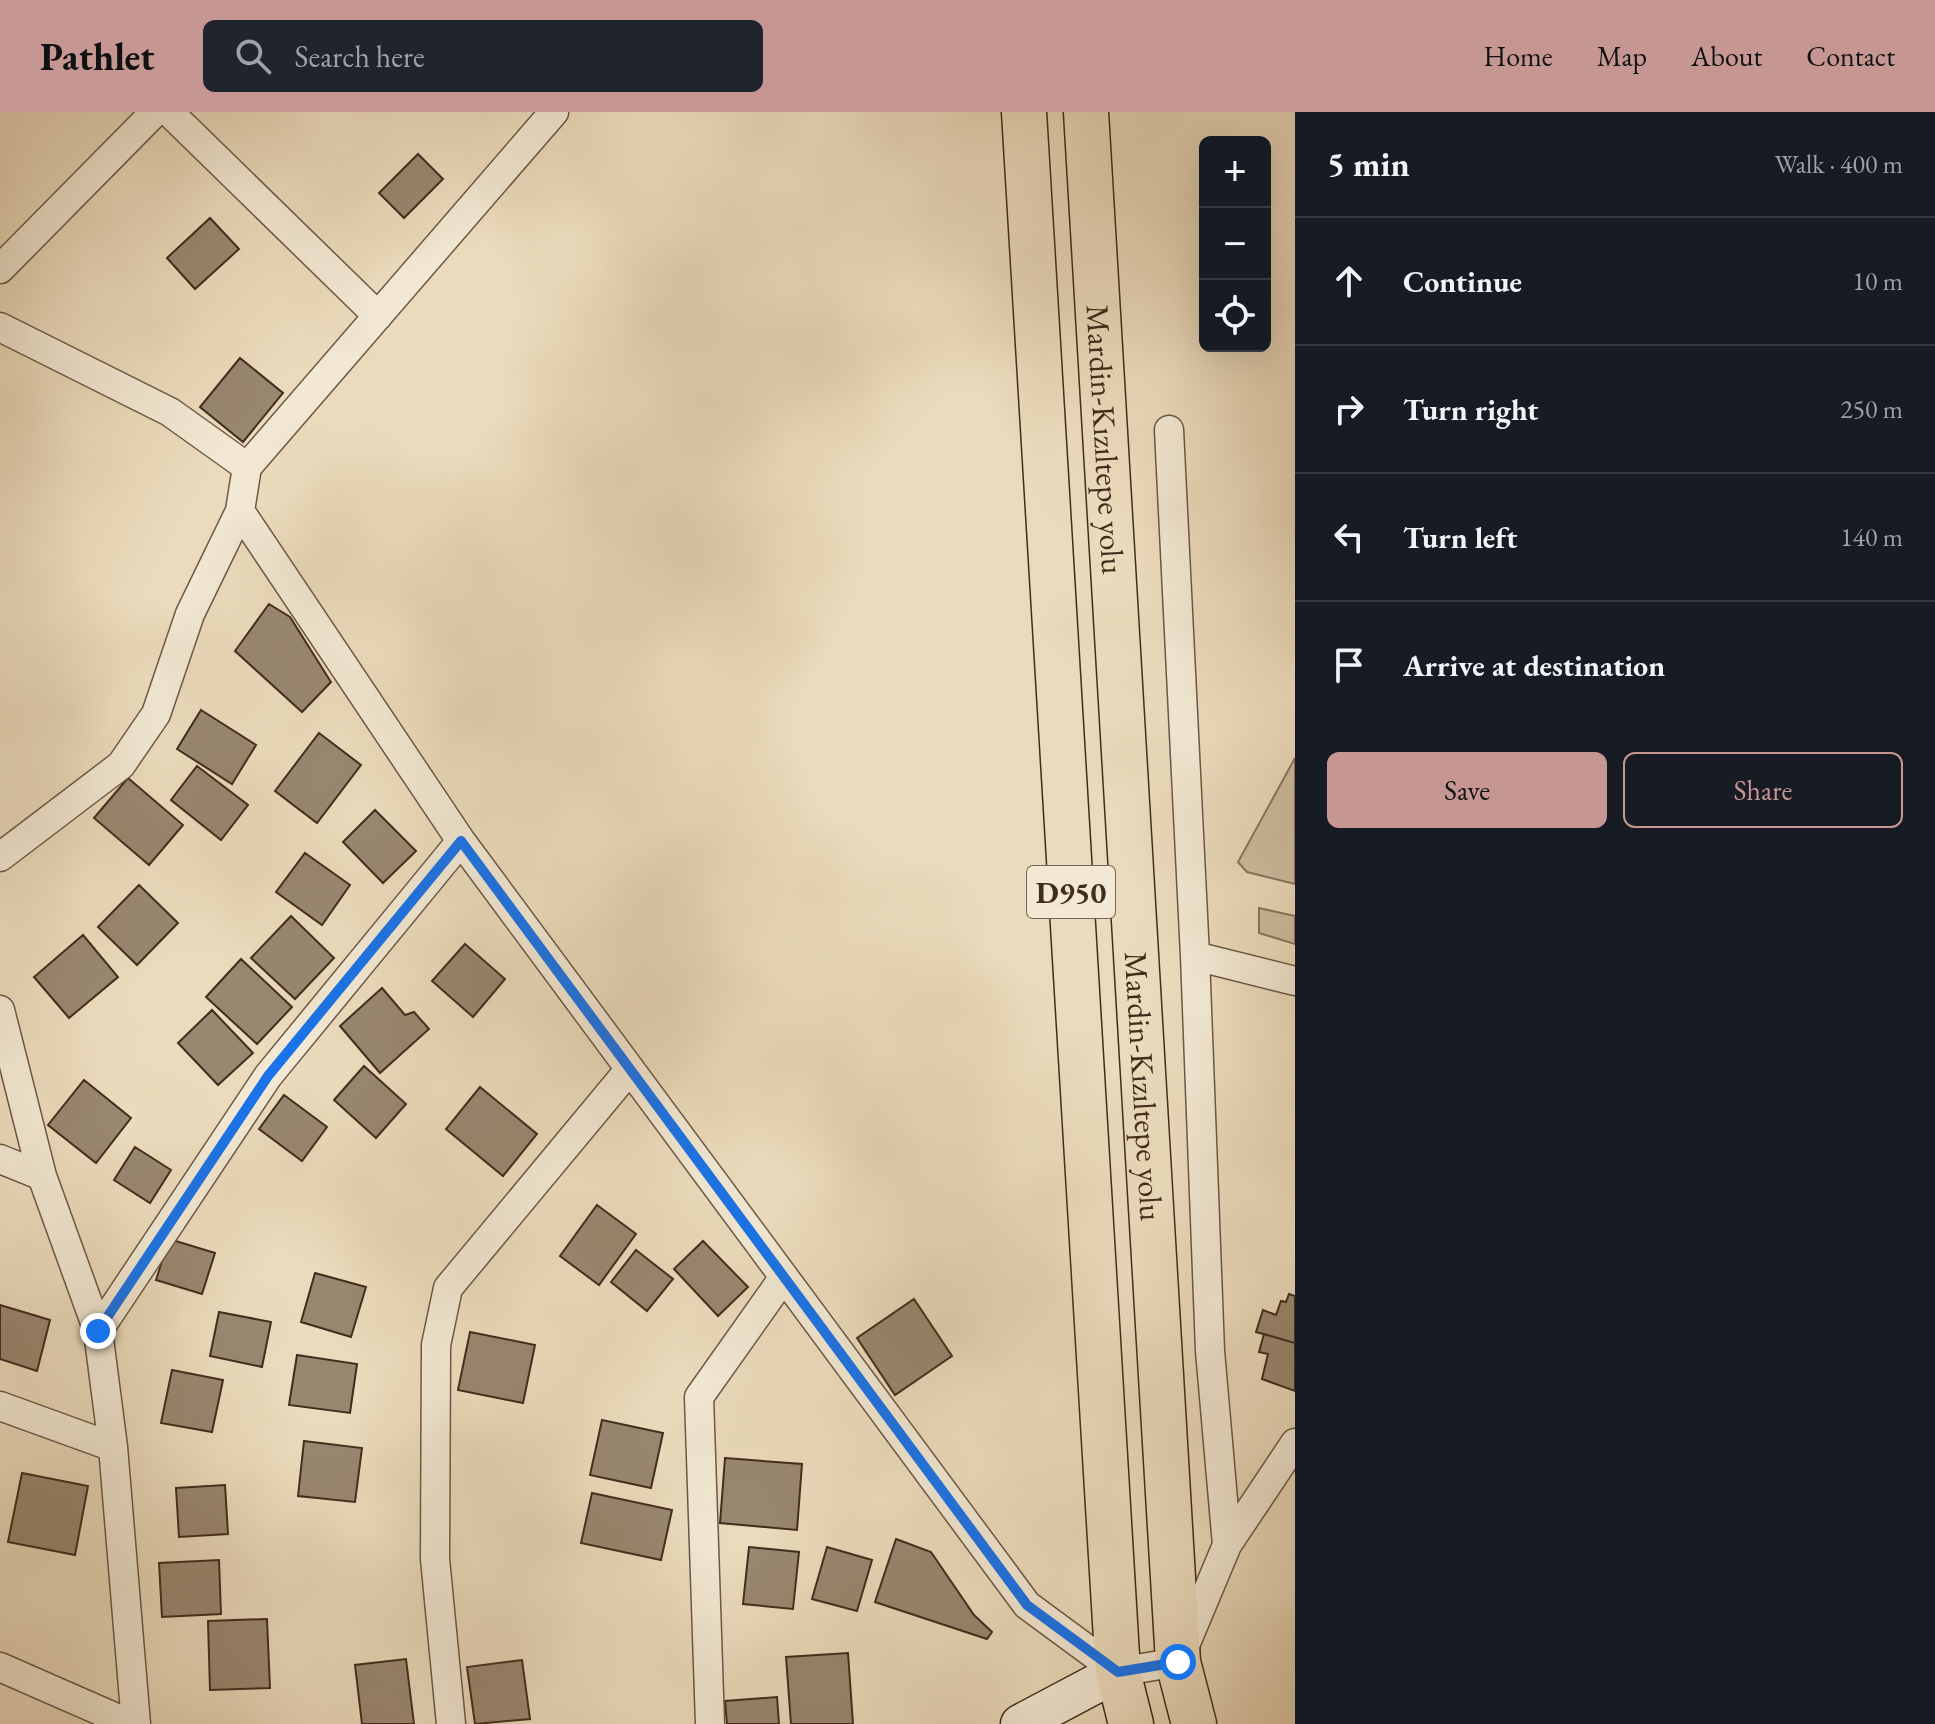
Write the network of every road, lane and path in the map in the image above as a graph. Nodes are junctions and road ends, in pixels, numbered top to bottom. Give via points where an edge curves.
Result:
1 (155, 112) edge
2 (169, 112) edge
3 (554, 112) edge
4 (1024, 112) edge
5 (1086, 112) edge
6 (0, 269) edge
7 (378, 316) junction
8 (0, 327) edge
9 (1169, 430) dead end
10 (247, 467) junction
11 (240, 511) junction
12 (461, 841) junction
13 (0, 857) edge
14 (1195, 956) junction
15 (1295, 981) edge
16 (0, 1010) edge
17 (630, 1069) junction
18 (0, 1159) edge
19 (42, 1176) junction
20 (784, 1277) junction
21 (98, 1331) junction
22 (0, 1406) edge
23 (1295, 1443) edge
24 (113, 1447) junction
25 (1227, 1545) junction
26 (1178, 1662) junction
27 (0, 1667) edge
28 (1118, 1672) junction
29 (1041, 1719) edge
30 (130, 1724) edge
31 (136, 1724) edge
32 (451, 1724) edge
33 (710, 1724) edge
34 (1131, 1724) edge
35 (1194, 1724) edge

1 - 6 street
2 - 7 street
3 - 7 street
4 - 28 highway, Mardin-Kızıltepe yolu / D950
5 - 26 highway, Mardin-Kızıltepe yolu / D950
7 - 10 street
8 - 10 street via 170,412
9 - 14 street
10 - 11 street
11 - 12 street
11 - 13 street via 190,614 156,714 121,765
12 - 17 street
12 - 21 street via 268,1076
14 - 15 street
14 - 25 street via 1210,1351
16 - 19 street
17 - 20 street
17 - 32 street via 448,1288 436,1345 435,1559
18 - 19 street
19 - 21 street
20 - 28 street via 1027,1605
20 - 33 street via 699,1397
21 - 24 street
22 - 24 street
23 - 25 street
24 - 31 street
25 - 26 street
26 - 28 street
26 - 35 highway, Mardin-Kızıltepe yolu / D950
27 - 30 street
28 - 29 street
28 - 34 highway, Mardin-Kızıltepe yolu / D950

